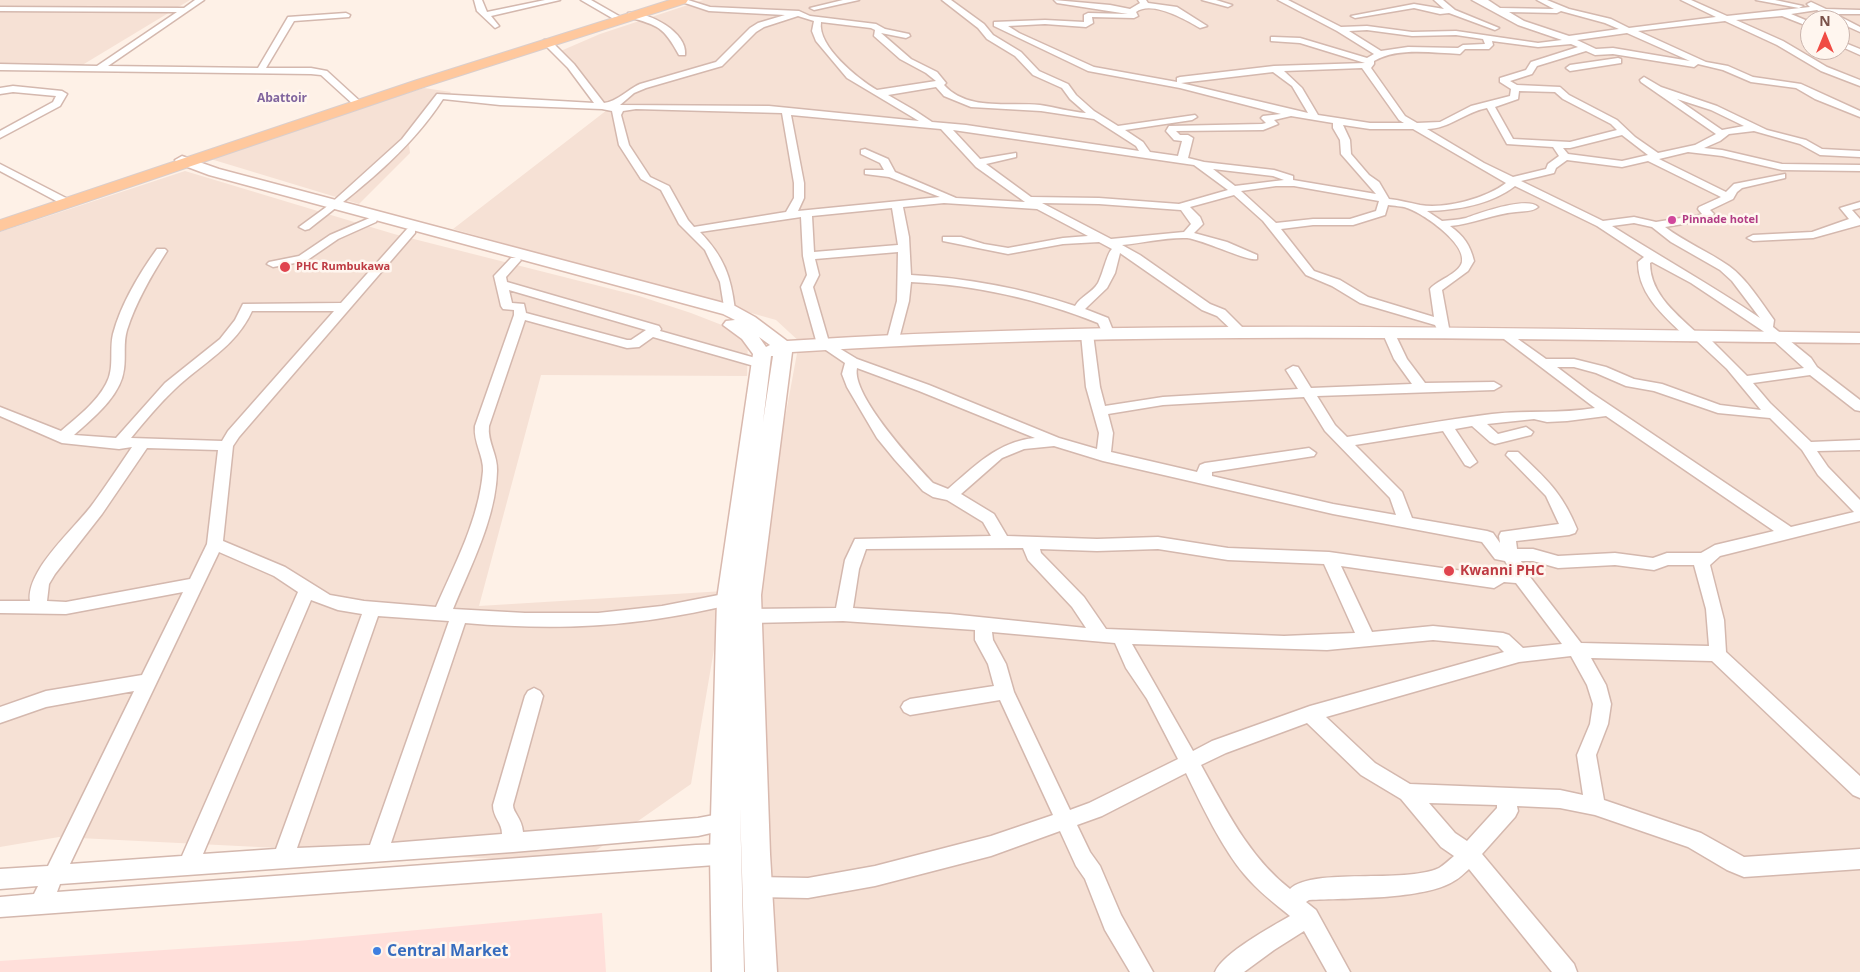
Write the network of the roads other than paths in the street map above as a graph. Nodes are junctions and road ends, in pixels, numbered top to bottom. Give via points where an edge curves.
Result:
1 (200, 0) edge
2 (478, 0) edge
3 (556, 0) edge
4 (585, 0) edge
5 (669, 0) edge
6 (681, 0) edge
7 (824, 0) edge
8 (855, 0) edge
9 (946, 0) edge
10 (1206, 0) edge
11 (1282, 0) edge
12 (1438, 0) edge
13 (1476, 0) edge
14 (1541, 0) edge
15 (1685, 0) edge
16 (1760, 0) edge
17 (1803, 0) edge
18 (541, 1) edge
19 (1057, 1) dead end
20 (1485, 1) edge
21 (1144, 2) edge
22 (1228, 6) dead end
23 (1808, 8) junction
24 (0, 9) edge
25 (1822, 9) junction
26 (186, 10) junction
27 (1500, 10) junction
28 (551, 11) dead end
29 (1450, 11) junction
30 (1566, 11) junction
31 (1132, 12) junction
32 (1860, 12) edge
33 (1782, 13) junction
34 (346, 14) dead end
35 (802, 14) junction
36 (485, 15) junction
37 (632, 15) junction
38 (615, 16) junction
39 (1355, 16) dead end
40 (1721, 17) junction
41 (818, 19) junction
42 (974, 21) junction
43 (1800, 21) edge
44 (1000, 24) junction
45 (495, 26) dead end
46 (1203, 26) dead end
47 (1495, 28) dead end
48 (879, 29) junction
49 (1340, 29) junction
50 (1860, 30) edge
51 (1628, 31) junction
52 (906, 36) dead end
53 (1486, 38) junction
54 (1274, 39) dead end
55 (1570, 40) junction
56 (547, 42) junction
57 (1591, 50) junction
58 (682, 53) dead end
59 (1380, 54) junction
60 (1659, 60) junction
61 (1613, 61) junction
62 (1369, 63) junction
63 (1704, 64) junction
64 (0, 67) edge
65 (1570, 68) dead end
66 (98, 69) junction
67 (1274, 69) junction
68 (260, 70) junction
69 (1644, 80) dead end
70 (1162, 82) junction
71 (1860, 83) edge
72 (939, 85) junction
73 (1515, 88) junction
74 (1660, 90) junction
75 (0, 91) edge
76 (879, 94) junction
77 (357, 103) junction
78 (1840, 104) junction
79 (1860, 104) edge
80 (602, 106) junction
81 (977, 106) junction
82 (1490, 106) junction
83 (618, 109) junction
84 (786, 112) junction
85 (1293, 114) junction
86 (1860, 114) edge
87 (1095, 116) junction
88 (1192, 117) dead end
89 (1315, 118) junction
90 (973, 121) junction
91 (1338, 121) junction
92 (928, 124) junction
93 (945, 127) junction
94 (1417, 127) junction
95 (1754, 128) junction
96 (1115, 129) junction
97 (1624, 131) junction
98 (1722, 134) junction
99 (0, 135) edge
100 (1556, 145) junction
101 (1685, 149) junction
102 (222, 152) junction
103 (865, 152) dead end
104 (1146, 153) junction
105 (1860, 154) edge
106 (1012, 155) dead end
107 (1565, 157) junction
108 (1653, 157) junction
109 (1184, 158) junction
110 (978, 162) junction
111 (179, 164) junction
112 (1202, 165) junction
113 (0, 167) edge
114 (1841, 167) junction
115 (1860, 168) edge
116 (869, 172) dead end
117 (210, 174) junction
118 (886, 174) junction
119 (1780, 176) dead end
120 (1860, 179) edge
121 (138, 180) junction
122 (1511, 182) junction
123 (1294, 183) junction
124 (883, 186) dead end
125 (1234, 190) junction
126 (1729, 197) junction
127 (62, 200) junction
128 (958, 200) junction
129 (1384, 200) junction
130 (1033, 203) junction
131 (897, 205) junction
132 (332, 206) junction
133 (1183, 206) junction
134 (1860, 206) edge
135 (1532, 207) dead end
136 (1417, 208) junction
137 (806, 214) junction
138 (790, 215) junction
139 (372, 220) junction
140 (0, 221) edge
141 (1441, 224) junction
142 (1601, 224) junction
143 (1656, 225) junction
144 (0, 227) edge
145 (305, 227) dead end
146 (1273, 227) junction
147 (693, 230) junction
148 (411, 231) junction
149 (1187, 235) junction
150 (1753, 238) dead end
151 (947, 239) dead end
152 (1098, 239) junction
153 (1110, 243) junction
154 (903, 248) junction
155 (1122, 249) junction
156 (161, 251) dead end
157 (809, 256) junction
158 (1253, 257) dead end
159 (1652, 257) junction
160 (515, 260) junction
161 (273, 264) dead end
162 (905, 278) junction
163 (504, 285) junction
164 (344, 307) junction
165 (729, 310) junction
166 (1078, 310) junction
167 (520, 315) junction
168 (1445, 329) junction
169 (1241, 332) junction
170 (651, 333) junction
171 (1108, 333) junction
172 (1773, 333) junction
173 (1086, 334) junction
174 (1389, 334) junction
175 (1508, 336) junction
176 (1698, 338) junction
177 (1860, 338) edge
178 (893, 339) junction
179 (823, 344) junction
180 (783, 347) junction
181 (761, 359) junction
182 (852, 362) junction
183 (1544, 364) junction
184 (1293, 370) dead end
185 (1812, 370) junction
186 (1744, 380) junction
187 (1420, 386) junction
188 (1494, 386) dead end
189 (1305, 391) junction
190 (1860, 407) edge
191 (0, 411) edge
192 (1101, 411) junction
193 (1608, 411) junction
194 (1772, 413) junction
195 (1477, 423) junction
196 (1447, 427) junction
197 (1526, 432) dead end
198 (62, 438) junction
199 (1054, 441) junction
200 (1343, 442) junction
201 (119, 444) junction
202 (142, 444) junction
203 (1860, 445) edge
204 (226, 446) junction
205 (1807, 447) junction
206 (1309, 453) dead end
207 (1513, 455) dead end
208 (1103, 456) junction
209 (1470, 462) dead end
210 (1204, 480) junction
211 (951, 495) junction
212 (1860, 509) edge
213 (1860, 516) edge
214 (1406, 522) junction
215 (1788, 532) junction
216 (1002, 542) junction
217 (215, 544) junction
218 (1030, 544) junction
219 (1510, 555) junction
220 (1329, 558) junction
221 (1704, 559) junction
222 (1521, 577) junction
223 (194, 584) junction
224 (307, 591) junction
225 (729, 599) junction
226 (0, 607) edge
227 (40, 609) junction
228 (372, 609) junction
229 (843, 614) junction
230 (451, 615) junction
231 (750, 616) junction
232 (984, 624) junction
233 (1101, 636) junction
234 (1120, 636) junction
235 (1366, 638) junction
236 (1576, 649) junction
237 (1717, 654) junction
238 (1518, 655) junction
239 (148, 681) junction
240 (1005, 692) junction
241 (534, 696) dead end
242 (910, 707) dead end
243 (1310, 714) junction
244 (0, 715) edge
245 (1191, 763) junction
246 (1860, 789) edge
247 (1408, 793) junction
248 (1506, 797) junction
249 (1595, 806) junction
250 (754, 817) junction
251 (1067, 821) junction
252 (726, 822) junction
253 (513, 843) junction
254 (377, 854) junction
255 (725, 854) junction
256 (755, 854) junction
257 (1470, 855) junction
258 (283, 858) junction
259 (1860, 859) edge
260 (188, 865) junction
261 (54, 875) junction
262 (0, 879) edge
263 (757, 887) junction
264 (1291, 903) junction
265 (40, 904) junction
266 (0, 907) edge
267 (1308, 917) junction
268 (728, 972) edge
269 (761, 972) edge
270 (1142, 972) edge
271 (1226, 972) edge
272 (1340, 972) edge
273 (1566, 972) edge

1 - 26 street
2 - 36 street
3 - 18 street
4 - 38 street
5 - 38 main road
6 - 35 street via 709,9
6 - 37 main road
7 - 8 street via 814,8
9 - 42 street
10 - 22 street
11 - 49 street
12 - 29 street
13 - 20 street
14 - 30 street
15 - 40 street
16 - 23 street
17 - 25 street
18 - 28 street
18 - 36 street
19 - 31 street
20 - 27 street
21 - 31 street
21 - 46 street via 1174,9
23 - 25 street
23 - 33 street
24 - 26 street
25 - 32 street
25 - 50 street
26 - 66 street
27 - 30 street
27 - 55 street via 1521,23
29 - 39 street via 1414,6
29 - 47 street
30 - 51 street via 1608,21
31 - 44 street via 1134,16 1088,15 1089,23 1086,25 1045,22
33 - 40 street
33 - 43 street
34 - 68 street via 291,19
35 - 41 street
35 - 80 street via 761,25 719,64 643,86 614,105
36 - 45 street
37 - 56 main road
37 - 58 street via 668,28 678,39
38 - 77 main road via 416,80
40 - 51 street
40 - 71 street via 1824,69
41 - 48 street
41 - 76 street via 818,42 848,75
42 - 44 street
42 - 87 street via 990,37 1018,54 1036,73 1065,86
44 - 70 street via 1016,35 1091,70
48 - 52 street
48 - 72 street via 877,34 904,58 937,75 942,83
49 - 53 street via 1366,28 1412,34 1456,33
49 - 59 street
51 - 55 street
51 - 63 street
53 - 55 street via 1538,45
53 - 59 street via 1489,45 1486,47 1463,47 1460,51 1408,50
54 - 62 street via 1308,41 1338,55
55 - 57 street
56 - 80 street via 571,66
56 - 102 main road
57 - 60 street
57 - 61 street
57 - 73 street via 1568,52 1534,64 1529,72 1503,80
59 - 62 street
60 - 61 street
60 - 63 street
61 - 65 street
62 - 67 street
62 - 94 street via 1366,68 1394,109
63 - 78 street via 1752,79 1798,86
64 - 66 street
66 - 68 street
67 - 70 street
67 - 89 street via 1300,87
68 - 77 street via 324,73
69 - 74 street
70 - 85 street
72 - 76 street
72 - 81 street via 944,93
73 - 82 street via 1515,97
73 - 97 street via 1557,89
74 - 95 street via 1714,108
74 - 98 street
75 - 99 street via 13,89 62,94 57,104
76 - 92 street
77 - 111 main road
78 - 79 street
78 - 86 street
80 - 83 street
80 - 132 street via 440,96 430,114 399,147
81 - 87 street via 1009,105 1079,117
81 - 90 street
82 - 94 street via 1474,108 1443,124
82 - 100 street via 1510,142
83 - 84 street via 752,108
83 - 147 street via 620,134 635,162 646,179 664,188 683,222
84 - 92 street
84 - 138 street via 800,183 799,198
85 - 89 street
85 - 109 street via 1266,118 1273,124 1263,127 1172,128 1177,138 1188,138
87 - 96 street
88 - 96 street
89 - 91 street
90 - 93 street
90 - 104 street via 1023,138
91 - 94 street via 1381,127
91 - 129 street via 1346,154 1375,184
92 - 93 street
93 - 110 street
94 - 122 street
95 - 98 street
95 - 105 street via 1803,142 1822,153
96 - 104 street via 1140,144
97 - 100 street via 1573,145
97 - 108 street
98 - 101 street via 1698,147
100 - 107 street
101 - 108 street
101 - 114 street via 1722,153 1782,167
102 - 111 main road
102 - 117 main road via 213,162
103 - 118 street via 884,161
104 - 109 street
106 - 110 street
107 - 108 street via 1617,164
107 - 122 street via 1550,171
108 - 126 street
109 - 112 street
110 - 130 street
111 - 117 main road
111 - 121 main road
111 - 127 main road
112 - 123 street via 1285,175
112 - 125 street
113 - 127 street
114 - 115 street
114 - 120 street
116 - 118 street
117 - 121 main road
117 - 132 main road
118 - 124 street
118 - 128 street
119 - 126 street via 1738,186
121 - 144 main road
122 - 136 street via 1502,192 1480,200
122 - 142 street
123 - 125 street
123 - 129 street
125 - 133 street
125 - 146 street
126 - 143 street via 1702,209 1709,214 1703,218
127 - 140 main road
128 - 130 street
128 - 131 street
129 - 136 street
129 - 146 street via 1381,213 1353,222
130 - 133 street
130 - 152 street
131 - 137 street
131 - 154 street
132 - 139 main road
132 - 145 street
132 - 165 main road
133 - 149 street via 1197,224
134 - 150 street via 1845,208 1857,222 1813,235
135 - 141 street via 1500,210 1467,221
136 - 141 street
137 - 138 street
137 - 157 street
138 - 147 street
139 - 148 main road
139 - 161 street via 334,237 302,260
141 - 168 street via 1462,242 1468,261 1464,269 1436,289
142 - 143 street via 1634,220
142 - 159 street
143 - 172 street via 1736,278 1768,320
146 - 168 street via 1314,276 1364,300
147 - 165 street via 722,269
148 - 160 main road
148 - 164 street
149 - 153 street
149 - 158 street via 1223,244
151 - 152 street via 1008,251 1063,241
152 - 153 street
153 - 155 street
154 - 157 street
154 - 162 street
155 - 166 street via 1114,252 1112,267 1098,292 1082,301
155 - 169 street via 1206,307 1221,313
156 - 198 street via 147,273 120,332 118,373 113,385
157 - 179 street via 814,276 807,287
159 - 172 street via 1695,280
159 - 176 street via 1644,262 1644,279 1659,301
160 - 163 street via 500,276
160 - 181 main road via 716,317 748,335
162 - 166 street via 980,284
162 - 178 street
163 - 167 street via 506,306 520,307
163 - 170 street via 655,329
164 - 201 street via 247,307 243,320 230,338 167,389
164 - 204 street
165 - 180 main road via 750,321
166 - 171 street via 1104,321
167 - 170 street via 627,344 634,344
167 - 230 street via 481,428 484,453 490,468 482,511
168 - 174 main road
168 - 175 main road
169 - 171 main road
169 - 174 main road
170 - 181 street
171 - 173 main road
172 - 176 main road
172 - 177 main road
172 - 185 street
173 - 178 main road
173 - 192 street via 1092,380
174 - 187 street
175 - 176 main road
175 - 183 street
176 - 186 street
178 - 179 main road
179 - 180 main road
179 - 182 street
180 - 181 main road
180 - 231 main road via 749,595
181 - 225 main road
182 - 199 street
182 - 211 street via 849,374 854,387 882,436 915,476 938,493
183 - 193 street
183 - 194 street via 1574,363 1718,408 1766,415
184 - 189 street
185 - 186 street
185 - 190 street
186 - 194 street
187 - 188 street
187 - 189 street
189 - 192 street via 1172,400
189 - 200 street
191 - 198 street via 21,416
192 - 208 street via 1106,433
193 - 195 street via 1567,417 1534,415
193 - 215 street
194 - 205 street
195 - 196 street
195 - 197 street via 1495,439
196 - 200 street
196 - 209 street
198 - 201 street
199 - 208 street
199 - 211 street via 1022,444 997,455
200 - 214 street via 1396,496
201 - 202 street
202 - 204 street
202 - 227 street via 95,513 46,575 38,592
203 - 205 street
204 - 217 street
205 - 212 street via 1823,472
206 - 210 street via 1206,468
207 - 219 street via 1551,492 1569,529 1506,536
208 - 210 street
210 - 214 street
211 - 216 street via 989,518
213 - 215 street
214 - 219 street via 1487,537 1501,555
215 - 221 street via 1715,551
216 - 218 street
216 - 229 street via 861,543 850,570
217 - 223 street
217 - 224 street via 274,568
218 - 220 street via 1158,543 1228,554
218 - 233 street via 1034,556 1072,595
219 - 221 street via 1533,555 1558,562 1615,559 1654,564 1667,559
219 - 222 street
220 - 222 street via 1494,582 1500,576
220 - 235 street
221 - 237 street via 1702,566 1714,604 1719,639
222 - 236 street
223 - 227 street via 66,608
223 - 239 street
224 - 228 street via 328,600
224 - 260 street
225 - 230 street via 620,618 571,620
225 - 252 main road
226 - 227 street
228 - 230 street
228 - 258 street
229 - 231 street
229 - 232 street
230 - 254 street
231 - 250 main road
232 - 233 street
232 - 240 street via 984,640 997,664
233 - 234 street
234 - 235 street via 1284,643 1327,643
234 - 245 street via 1132,663
235 - 238 street via 1433,633 1503,640
236 - 237 street
236 - 238 street
236 - 249 street via 1597,685 1601,699 1600,722 1587,748 1586,760
237 - 246 street
238 - 243 street
239 - 244 street via 46,699
239 - 261 street
240 - 242 street
240 - 251 street
241 - 253 street via 503,805 503,814 512,822
243 - 245 street via 1220,747
243 - 247 street via 1387,784
245 - 251 street
245 - 264 street via 1250,866
247 - 248 street
247 - 257 street via 1448,840
248 - 249 street via 1560,799
248 - 257 street via 1508,811
249 - 259 street via 1694,840 1744,867
250 - 252 street
250 - 256 main road
251 - 263 street via 933,863 876,876 808,888
251 - 270 street via 1082,859 1102,891 1113,922
252 - 253 street
252 - 255 main road
253 - 254 street
254 - 258 street
255 - 256 street
255 - 265 street
255 - 268 main road
256 - 263 main road
257 - 264 street via 1438,879 1304,890
257 - 273 street
258 - 260 street
260 - 261 street
261 - 262 street
261 - 265 street
263 - 269 main road
264 - 267 street
265 - 266 street
267 - 271 street via 1266,942
267 - 272 street

